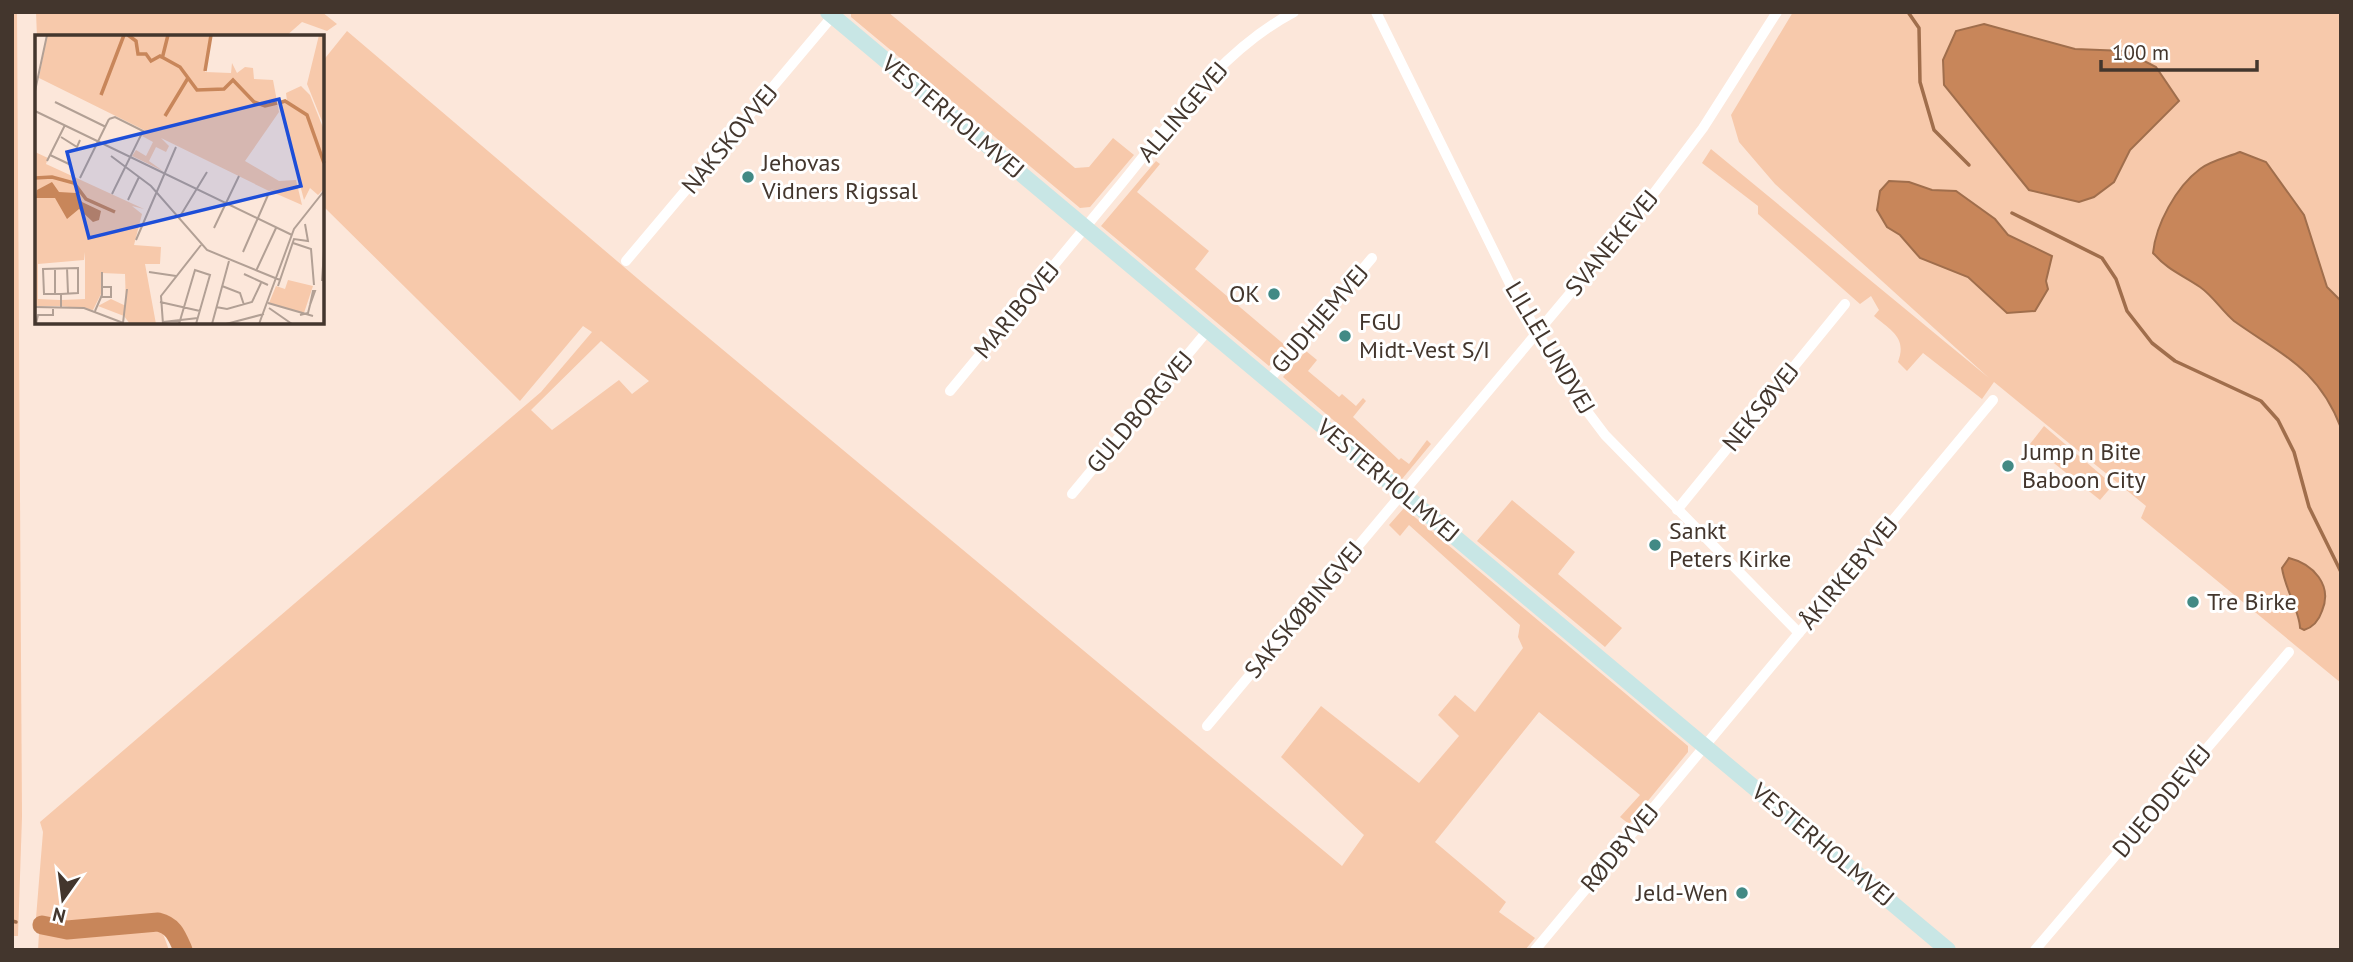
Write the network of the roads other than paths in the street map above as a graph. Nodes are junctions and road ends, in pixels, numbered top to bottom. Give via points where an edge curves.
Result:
1 (1294, 12) edge
2 (1376, 12) edge
3 (1777, 12) edge
4 (832, 14) edge
5 (1085, 228) junction
6 (1373, 258) dead end
7 (626, 261) dead end
8 (1845, 304) dead end
9 (1208, 330) junction
10 (1536, 334) junction
11 (1268, 381) junction
12 (950, 391) dead end
13 (1993, 400) dead end
14 (1402, 493) junction
15 (1072, 494) dead end
16 (1676, 510) junction
17 (1799, 633) junction
18 (2289, 652) dead end
19 (1207, 726) dead end
20 (1704, 745) junction
21 (1535, 950) edge
22 (1948, 950) edge
23 (2035, 950) edge

1 - 5 street, ALLINGEVEJ via 1265,27 1235,53
2 - 10 street, LILLELUNDVEJ
3 - 10 street, SVANEKEVEJ via 1703,128
4 - 5 street, VESTERHOLMVEJ
4 - 7 street, NAKSKOVVEJ
5 - 9 street, VESTERHOLMVEJ
5 - 12 street, MARIBOVEJ
6 - 11 street, GUDHJEMVEJ
8 - 16 street, NEKSØVEJ
9 - 11 street, VESTERHOLMVEJ
9 - 15 street, GULDBORGVEJ
10 - 14 street, SVANEKEVEJ
10 - 16 street, LILLELUNDVEJ via 1605,435
11 - 14 street, VESTERHOLMVEJ
13 - 17 street, ÅKIRKEBYVEJ
14 - 19 street, SAKSKØBINGVEJ
14 - 20 street, VESTERHOLMVEJ
16 - 17 street, LILLELUNDVEJ
17 - 20 street, ÅKIRKEBYVEJ
18 - 23 street, DUEODDEVEJ
20 - 21 street, RØDBYVEJ
20 - 22 street, VESTERHOLMVEJ

